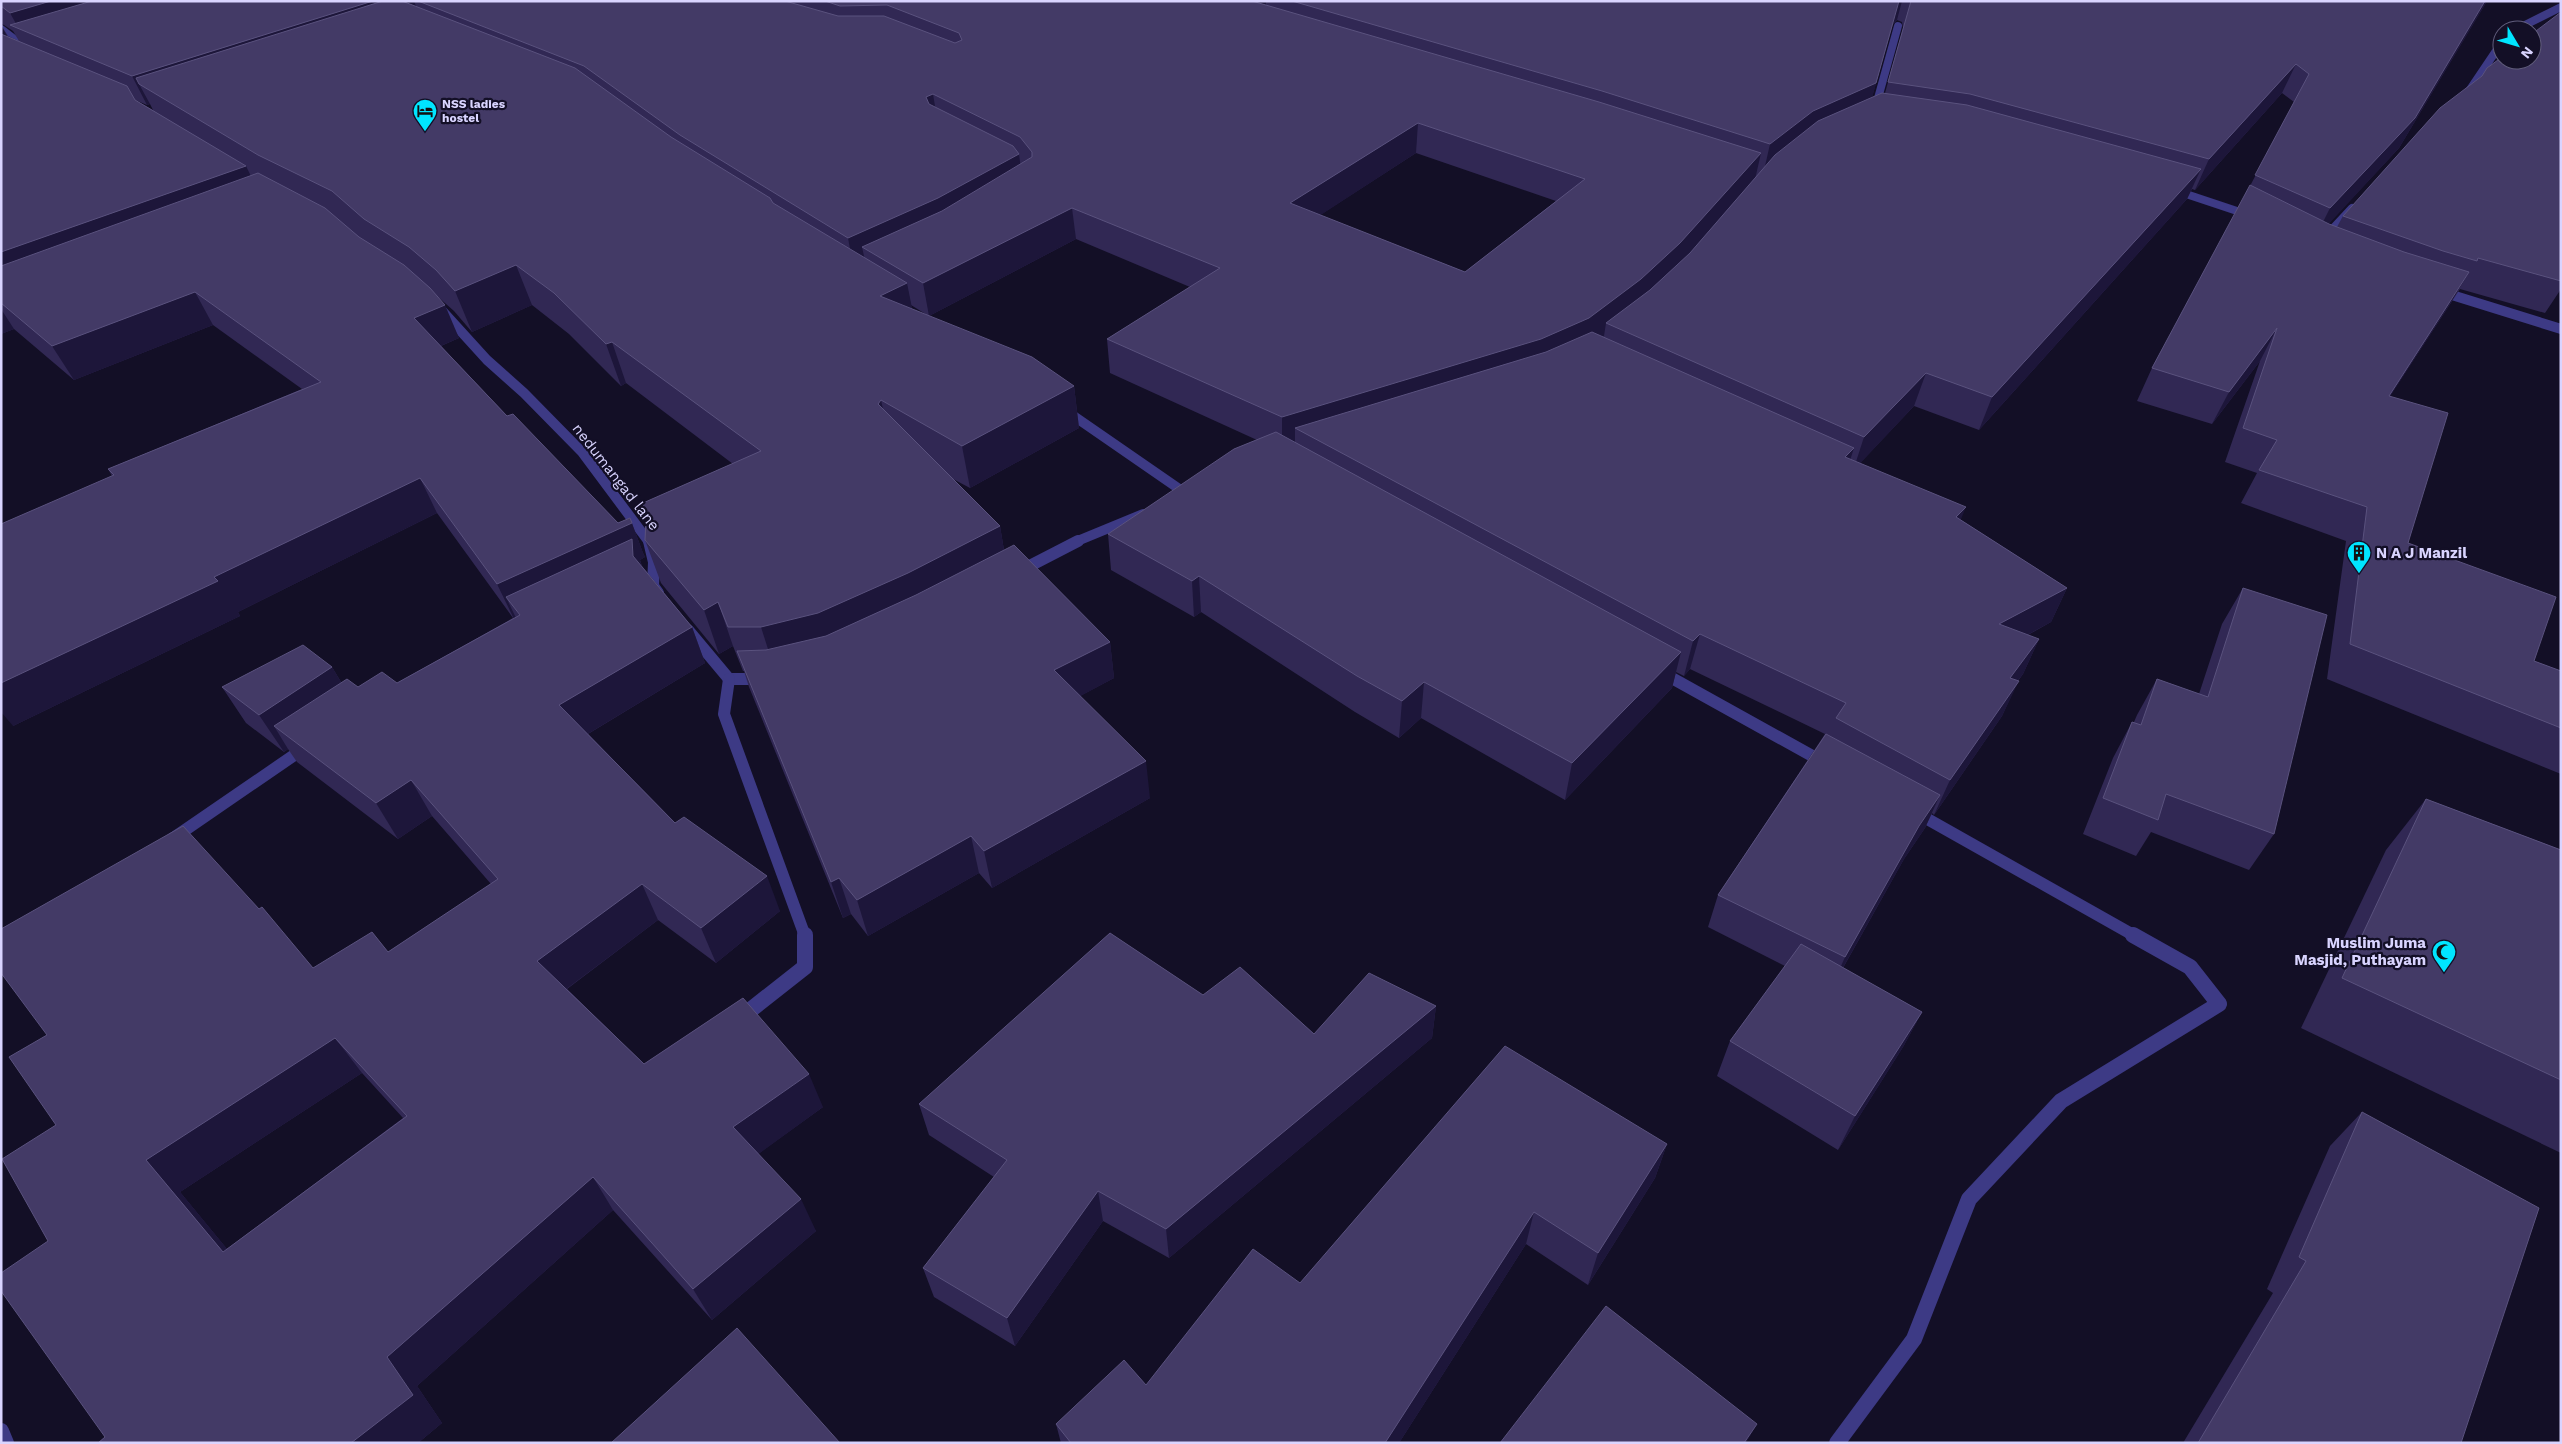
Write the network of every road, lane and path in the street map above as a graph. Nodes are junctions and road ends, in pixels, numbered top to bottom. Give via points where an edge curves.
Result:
1 (2561, 6) edge
2 (2534, 20) edge
3 (1898, 26) edge
4 (1, 29) edge
5 (26, 48) edge
6 (2492, 57) edge
7 (2463, 99) edge
8 (1882, 117) edge
9 (2166, 188) edge
10 (2361, 198) edge
11 (2258, 219) edge
12 (2315, 248) edge
13 (2425, 287) edge
14 (429, 298) edge
15 (2561, 329) edge
16 (1060, 407) edge
17 (1188, 495) edge
18 (1152, 510) edge
19 (654, 562) junction
20 (637, 570) edge
21 (1009, 577) edge
22 (665, 601) edge
23 (683, 624) edge
24 (1651, 667) edge
25 (729, 679) junction
26 (776, 679) edge
27 (314, 742) edge
28 (1841, 771) edge
29 (1901, 804) edge
30 (158, 849) edge
31 (739, 1019) edge
32 (1, 1431) edge
33 (6, 1443) edge
34 (1837, 1443) edge

1 - 2 street
3 - 8 street via 1873,116
4 - 5 street
6 - 7 street
9 - 11 street
10 - 12 street
13 - 15 street
14 - 19 street, nedumangad lane via 487,360 582,452 649,541
16 - 17 street
18 - 21 street via 1071,544
19 - 20 street
19 - 22 street, nedumangad lane via 653,586
23 - 25 street
24 - 28 street
25 - 26 street
25 - 31 street via 724,714 805,936 805,967
27 - 30 street
29 - 34 street via 2190,967 2219,1004 2061,1101 1969,1199 1914,1339
32 - 33 street

